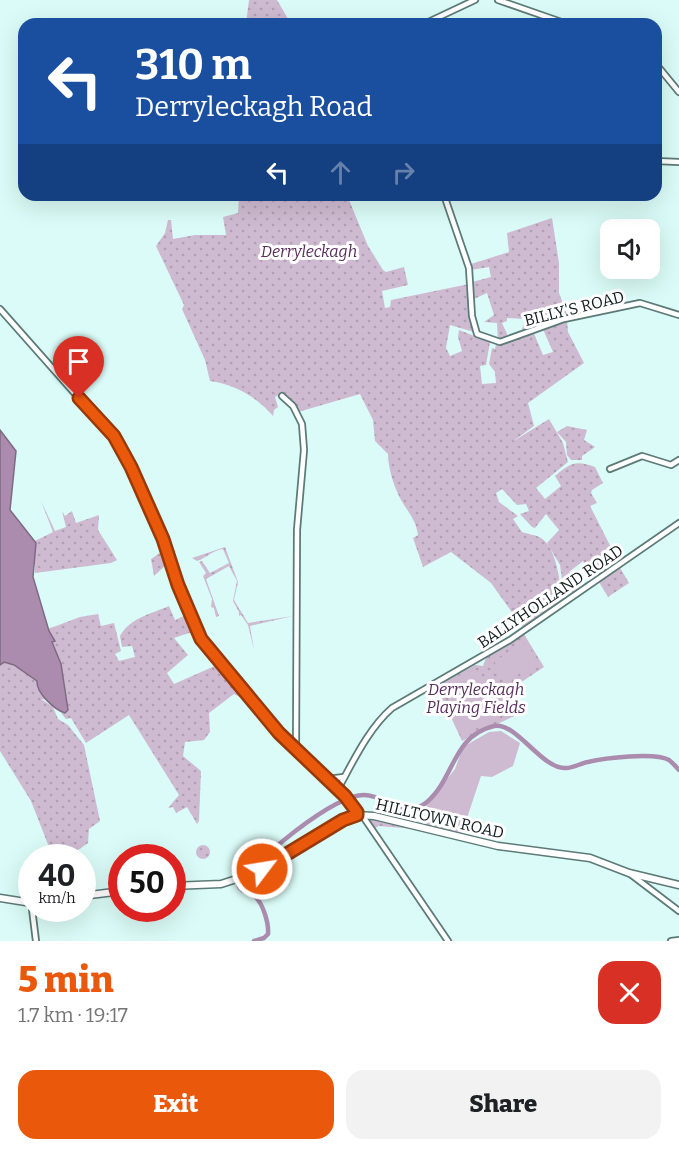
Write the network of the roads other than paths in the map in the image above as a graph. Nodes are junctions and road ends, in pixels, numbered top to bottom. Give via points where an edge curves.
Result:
1 (475, 0) edge
2 (498, 0) edge
3 (437, 18) edge
4 (550, 18) edge
5 (662, 72) edge
6 (679, 93) edge
7 (662, 162) edge
8 (679, 162) edge
9 (446, 201) edge
10 (0, 309) edge
11 (679, 315) edge
12 (282, 396) dead end
13 (679, 460) edge
14 (610, 469) dead end
15 (679, 523) edge
16 (296, 749) junction
17 (344, 777) junction
18 (327, 779) junction
19 (338, 789) junction
20 (360, 815) junction
21 (629, 873) junction
22 (679, 885) edge
23 (186, 886) edge
24 (0, 898) edge
25 (18, 902) edge
26 (679, 911) edge
27 (34, 922) edge
28 (679, 940) edge
29 (36, 941) edge
30 (448, 941) edge
31 (671, 941) edge

1 - 3 street
2 - 4 street
5 - 6 street
7 - 8 street
9 - 11 street, BILLY'S ROAD via 469,268 477,334 500,342 564,319 640,303
10 - 16 street via 116,440 163,539 201,639
12 - 16 street via 303,424 297,530
13 - 14 street via 671,465 642,456
15 - 17 street, BALLYHOLLAND ROAD via 510,640 392,708 377,724
16 - 18 street
17 - 18 street
17 - 19 street, BALLYHOLLAND ROAD
18 - 19 street
19 - 20 street
20 - 21 main road, HILLTOWN ROAD via 498,846 590,858
20 - 23 main road, HILLTOWN ROAD via 343,820 255,873 213,885
20 - 30 street
21 - 22 main road, HILLTOWN ROAD
21 - 26 street
24 - 25 main road
27 - 29 street
28 - 31 street

